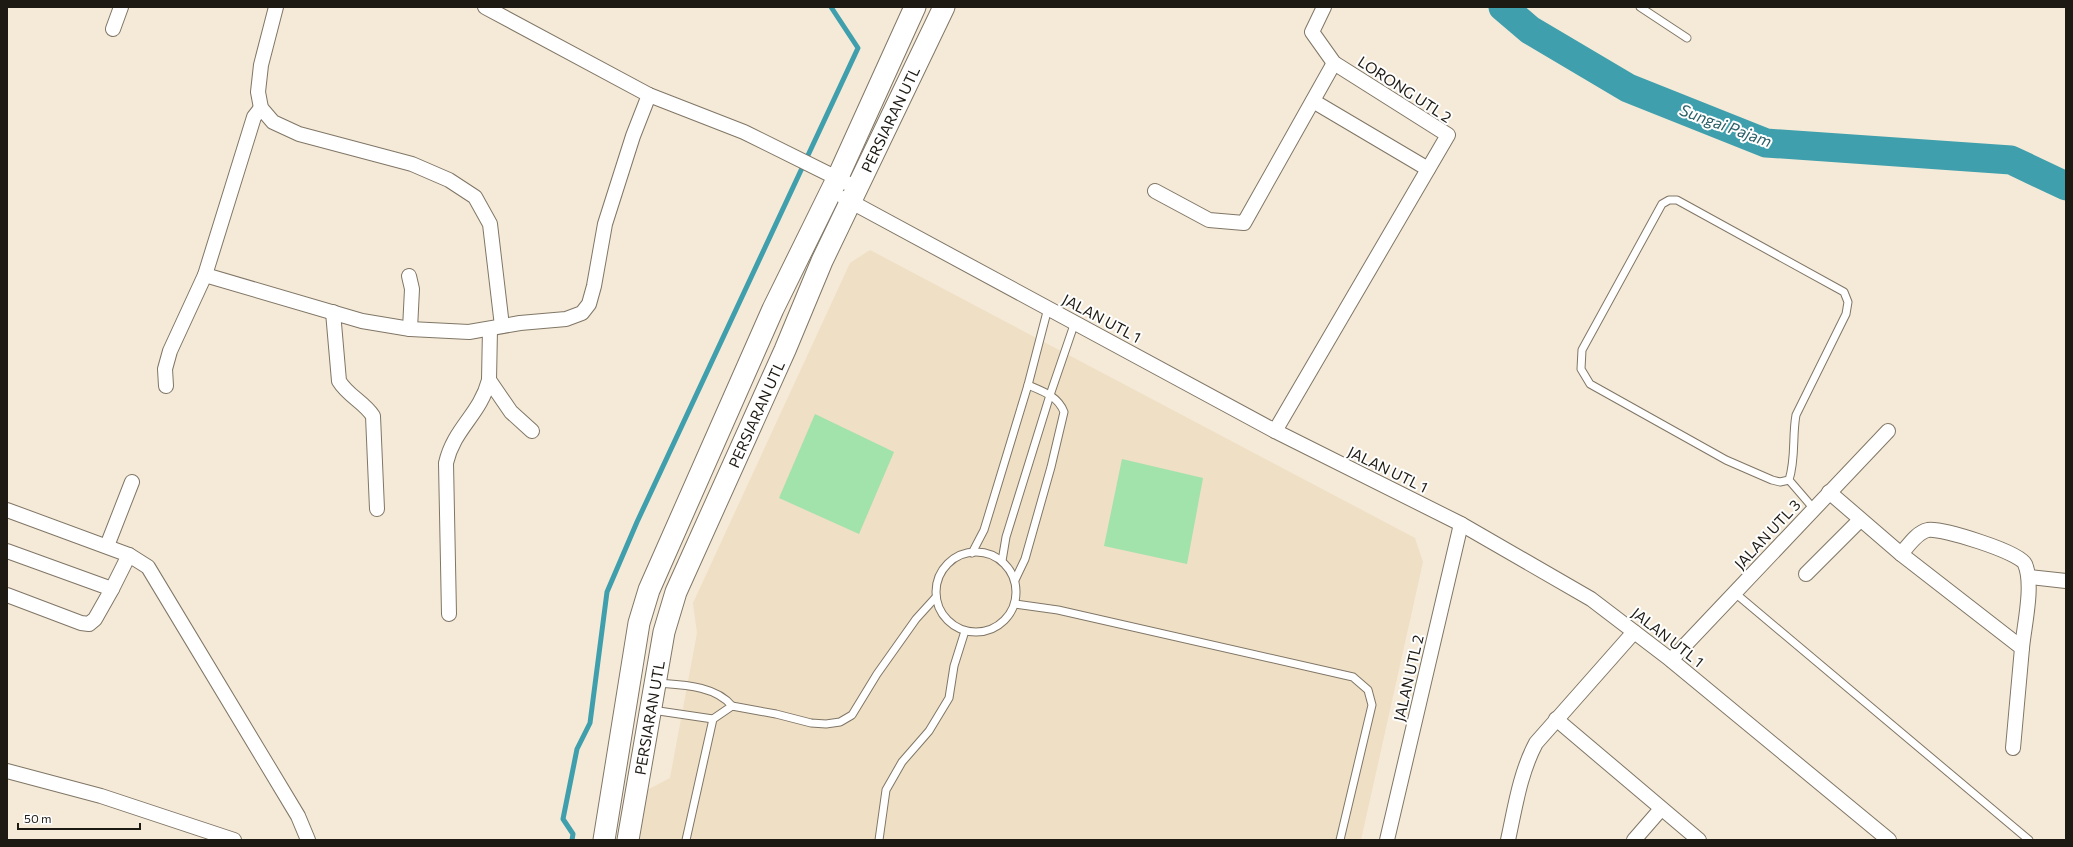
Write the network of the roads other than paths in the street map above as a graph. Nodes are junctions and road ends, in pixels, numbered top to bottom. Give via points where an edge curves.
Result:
1 (121, 7) edge
2 (276, 7) edge
3 (485, 7) edge
4 (915, 7) edge
5 (944, 7) edge
6 (1324, 7) edge
7 (1640, 7) edge
8 (113, 29) dead end
9 (1687, 38) dead end
10 (1334, 63) junction
11 (649, 95) junction
12 (1313, 100) junction
13 (261, 108) junction
14 (1428, 169) junction
15 (829, 180) junction
16 (1155, 192) dead end
17 (854, 195) junction
18 (205, 275) junction
19 (409, 276) dead end
20 (1048, 308) junction
21 (333, 312) junction
22 (1075, 322) junction
23 (496, 328) junction
24 (410, 329) junction
25 (489, 380) junction
26 (1028, 385) junction
27 (166, 386) dead end
28 (1050, 395) junction
29 (532, 431) dead end
30 (1275, 431) junction
31 (1888, 431) dead end
32 (1789, 480) junction
33 (132, 482) dead end
34 (1829, 492) junction
35 (377, 509) dead end
36 (1814, 509) junction
37 (7, 510) edge
38 (1860, 520) junction
39 (1462, 524) junction
40 (107, 546) junction
41 (7, 551) edge
42 (972, 552) junction
43 (1901, 554) junction
44 (129, 555) junction
45 (1002, 561) junction
46 (1806, 574) dead end
47 (2029, 577) junction
48 (1015, 580) junction
49 (2066, 581) edge
50 (112, 589) junction
51 (1735, 593) junction
52 (7, 595) edge
53 (936, 597) junction
54 (1015, 604) junction
55 (449, 614) dead end
56 (965, 631) junction
57 (1634, 632) junction
58 (2022, 648) junction
59 (1671, 660) junction
60 (655, 682) junction
61 (732, 706) junction
62 (650, 710) junction
63 (713, 719) junction
64 (1556, 719) junction
65 (2013, 748) dead end
66 (7, 771) edge
67 (1661, 809) junction
68 (234, 840) edge
69 (308, 840) edge
70 (604, 840) edge
71 (628, 840) edge
72 (686, 840) edge
73 (879, 840) edge
74 (1340, 840) edge
75 (1387, 840) edge
76 (1508, 840) edge
77 (1634, 840) edge
78 (1699, 840) edge
79 (1889, 840) edge
80 (2029, 840) edge

1 - 8 street
2 - 13 street via 261,65 258,92
3 - 11 street, JALAN UTL 1
4 - 15 street, PERSIARAN UTL
5 - 17 street, PERSIARAN UTL
6 - 10 street via 1312,32
7 - 9 lane
10 - 12 street, LORONG UTL 2
10 - 14 street, LORONG UTL 2 via 1448,135
11 - 15 street, JALAN UTL 1 via 744,132 789,154
11 - 23 street via 605,224 589,304 582,313 566,319
12 - 14 street
12 - 16 street, LORONG UTL 2 via 1244,223 1209,220
13 - 18 street via 254,117
13 - 23 street via 273,122 299,134 412,164 449,180 475,197 490,224
14 - 30 street, LORONG UTL 2
15 - 17 street, JALAN UTL 1
15 - 70 street, PERSIARAN UTL via 643,606
17 - 20 street, JALAN UTL 1
17 - 60 street, PERSIARAN UTL via 822,261 785,350 676,592 664,632
18 - 21 street
18 - 27 street via 170,351 165,368
19 - 24 street via 412,289
20 - 22 street, JALAN UTL 1
20 - 26 lane
21 - 24 street via 362,321
21 - 35 street via 339,382 367,407 373,416
22 - 28 lane
22 - 30 street, JALAN UTL 1
23 - 24 street via 469,332
23 - 25 street
25 - 29 street via 511,412
25 - 55 street via 485,395 448,450 446,463
26 - 28 lane
26 - 42 lane via 984,530
28 - 45 lane via 1006,537
28 - 48 lane via 1061,405 1064,412 1063,420 1025,559
30 - 39 street, JALAN UTL 1
31 - 34 street, JALAN UTL 3
32 - 32 lane via 1772,480 1726,460 1590,384 1581,369 1582,350 1662,204 1669,200 1677,200 1844,292 1848,302 1846,314 1796,415 1793,429 1793,468
32 - 36 lane
33 - 40 street
34 - 36 street, JALAN UTL 3
34 - 38 street
36 - 51 street, JALAN UTL 3
37 - 40 street
38 - 43 street
38 - 46 street
39 - 57 street, JALAN UTL 1 via 1591,599
39 - 75 street, JALAN UTL 2
40 - 44 street
41 - 50 street
42 - 45 lane via 983,552
42 - 53 lane via 960,556 945,567 937,584
43 - 47 street via 1913,540 1928,530 1948,533 2009,552 2024,562
43 - 58 street
44 - 50 street
44 - 69 street via 148,567 162,588 298,816
45 - 48 lane
47 - 49 street
47 - 58 street
48 - 54 lane
50 - 52 street via 95,619 89,624
51 - 59 street, JALAN UTL 3
51 - 80 lane
53 - 56 lane via 939,608 946,618 954,626
53 - 61 lane via 916,619 852,715 840,722 811,722
54 - 56 lane via 1010,615 990,630
54 - 74 lane via 1058,610 1353,677 1368,690 1372,706
56 - 73 lane via 954,666 949,698 929,731 902,762 886,790
57 - 59 street, JALAN UTL 1
57 - 64 street
58 - 65 street
59 - 79 street, JALAN UTL 1
60 - 61 lane via 715,692
60 - 62 street, PERSIARAN UTL
61 - 63 lane
62 - 63 lane
62 - 71 street, PERSIARAN UTL
63 - 72 lane
64 - 67 street
64 - 76 street via 1536,743 1528,758
66 - 68 street via 101,796
67 - 77 street
67 - 78 street

